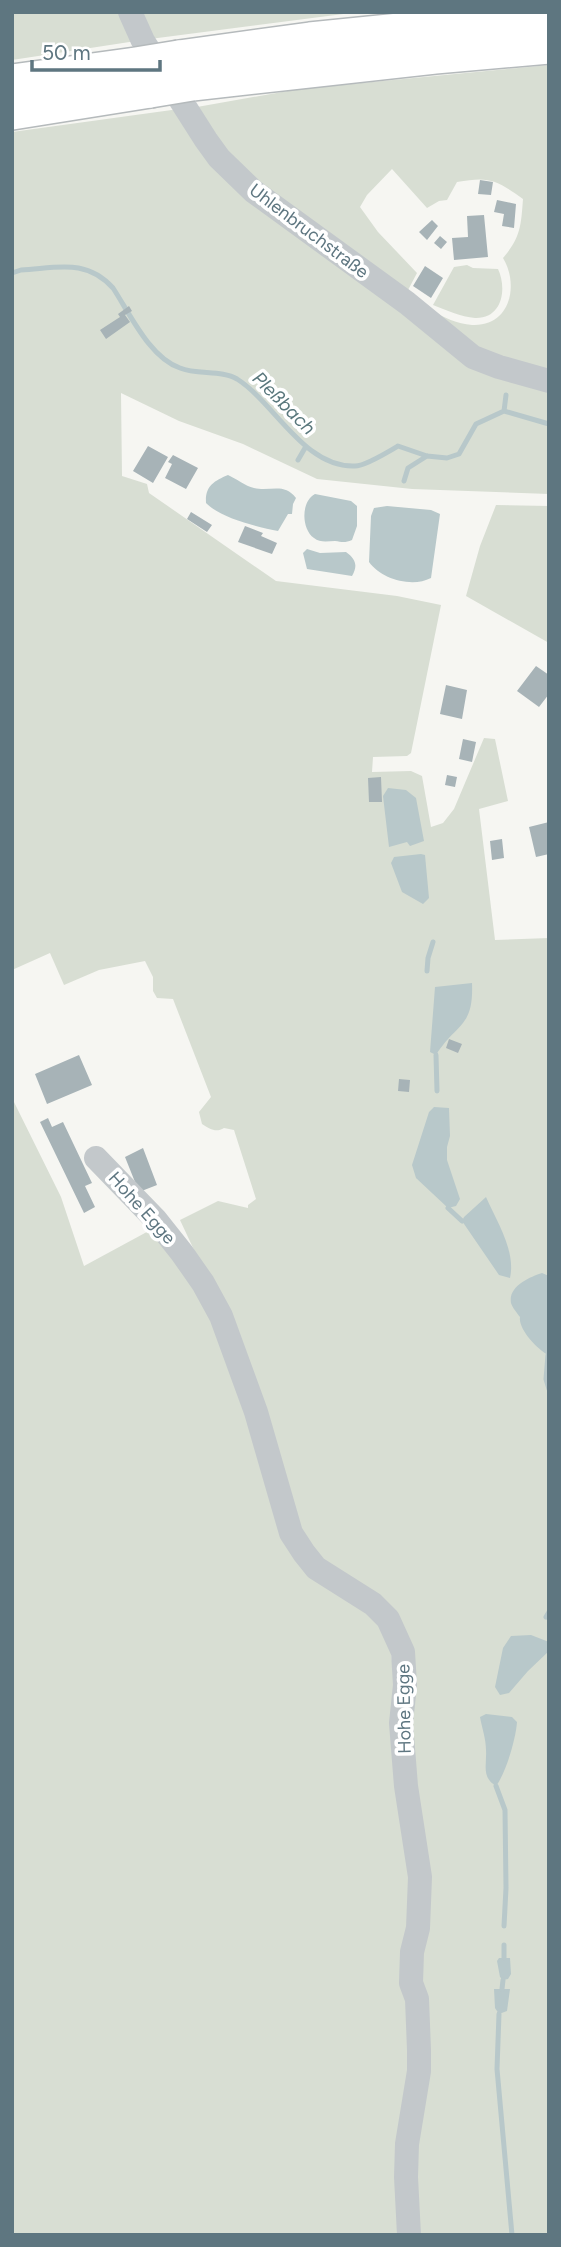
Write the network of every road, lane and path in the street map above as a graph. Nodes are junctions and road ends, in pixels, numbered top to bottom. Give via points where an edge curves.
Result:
1 (130, 12) edge
2 (549, 16) edge
3 (549, 46) edge
4 (186, 71) junction
5 (143, 78) junction
6 (12, 82) edge
7 (12, 112) edge
8 (549, 381) edge
9 (96, 1158) dead end
10 (410, 2235) edge

1 - 8 street, Uhlenbruchstraße via 143,41 206,140 244,183 473,356
2 - 4 highway via 310,40
3 - 4 highway
4 - 5 highway, bridge
5 - 6 highway
5 - 7 highway
9 - 10 street, Hohe Egge via 182,1253 221,1316 256,1412 291,1533 316,1567 388,1619 403,1652 401,1723 420,1877 411,1983 417,1999 419,2071 406,2166

